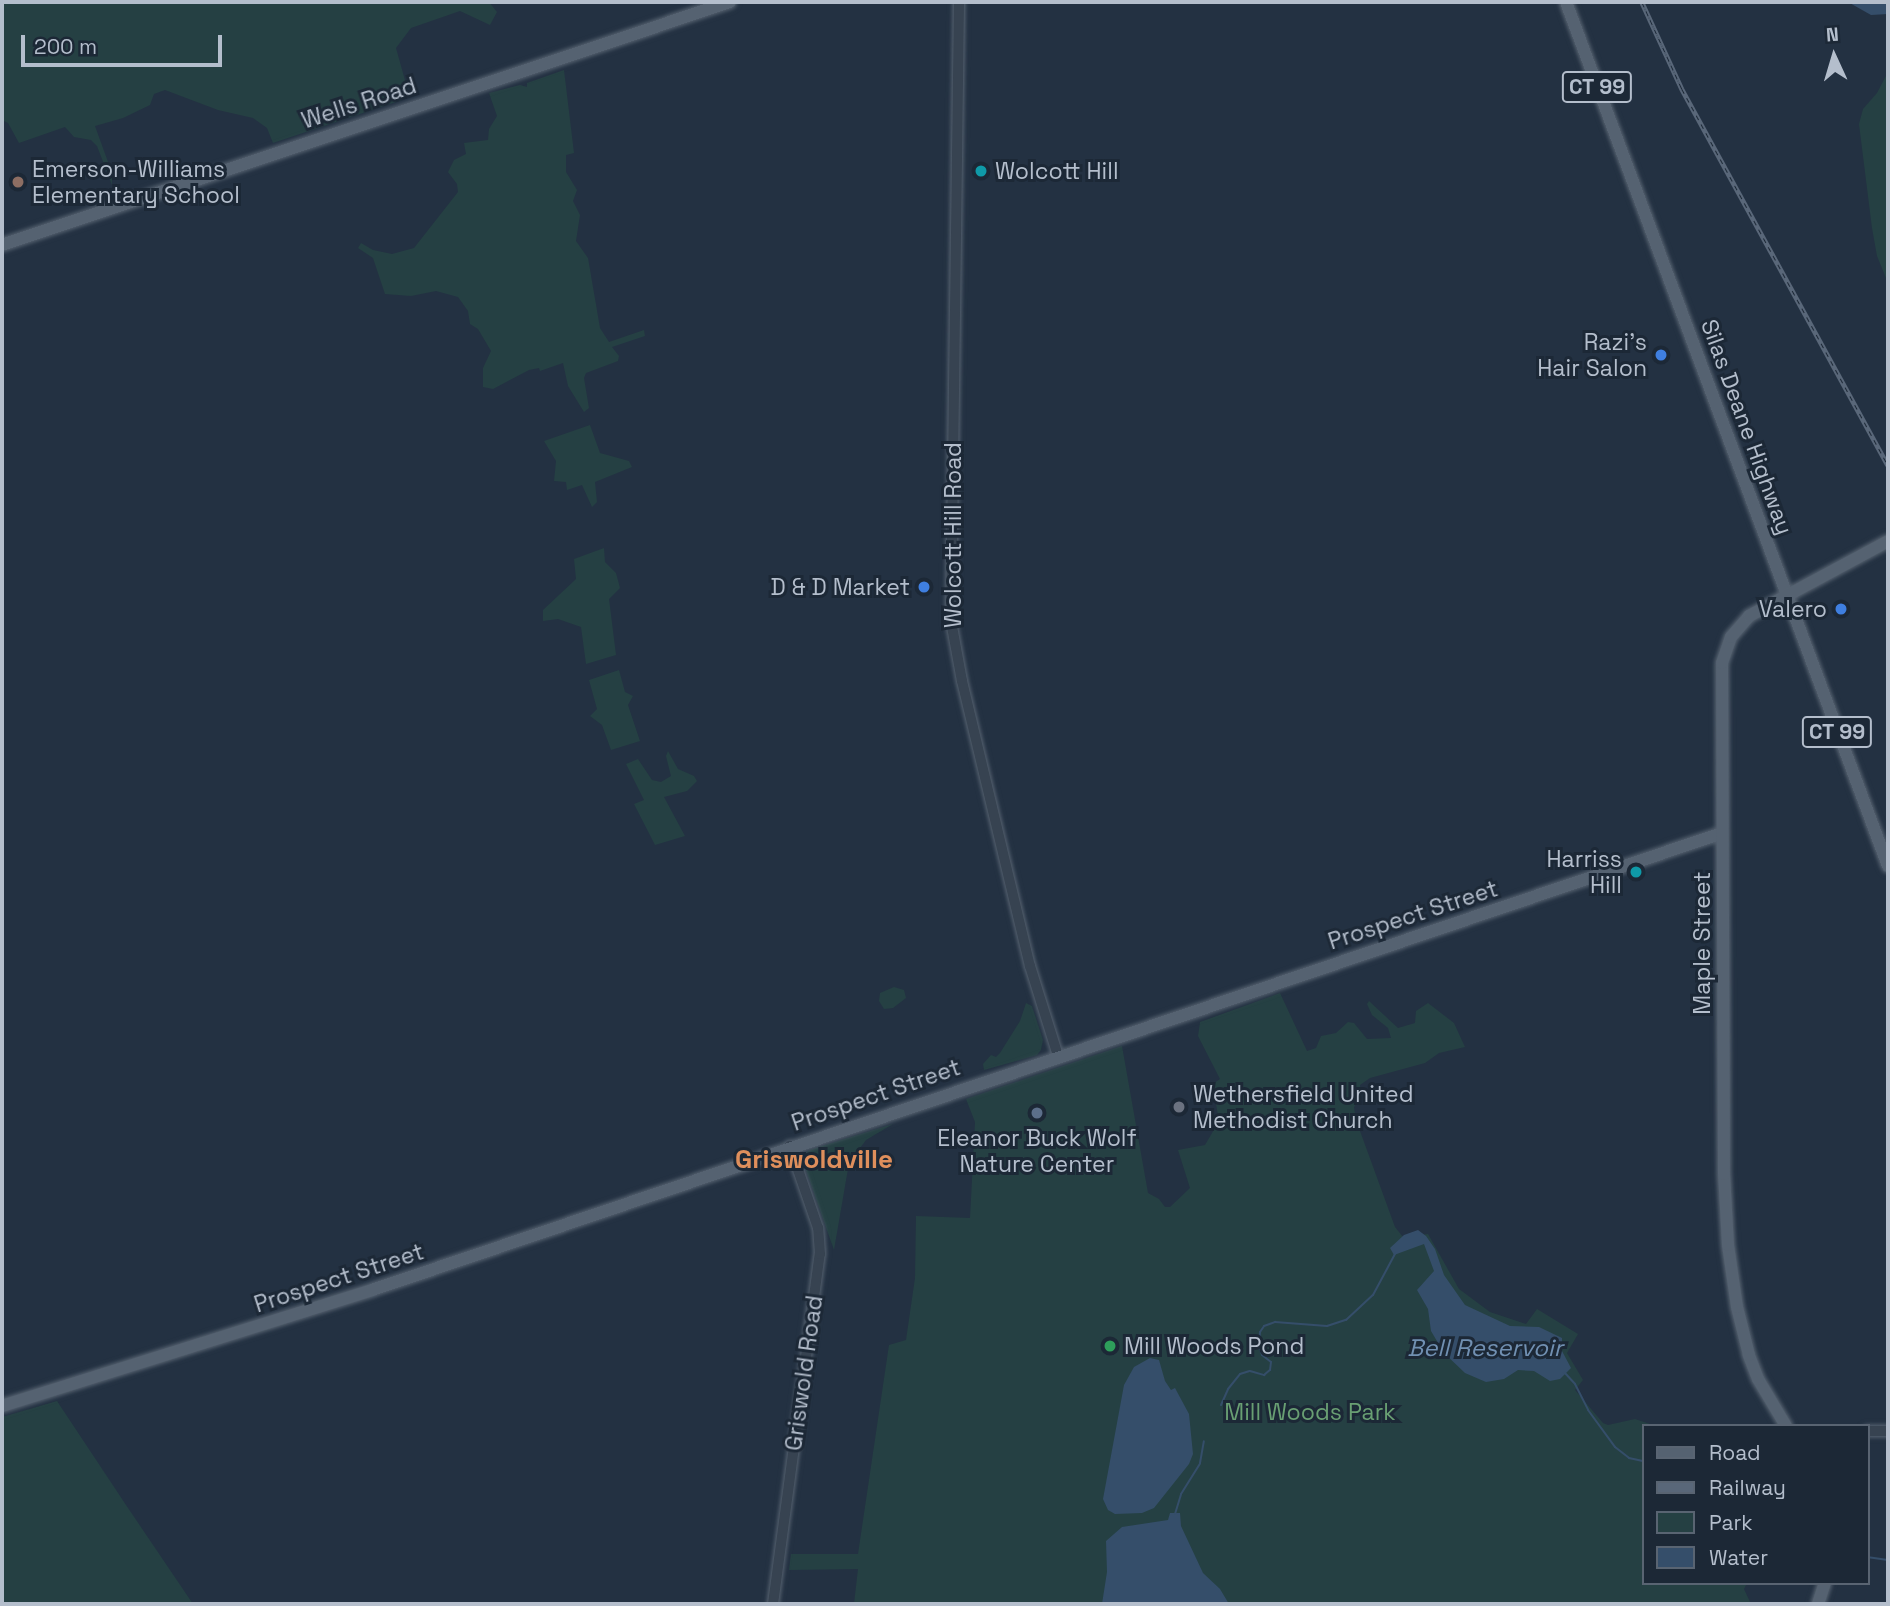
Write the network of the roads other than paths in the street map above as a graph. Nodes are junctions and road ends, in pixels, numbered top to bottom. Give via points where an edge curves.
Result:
1 (730, 2) edge
2 (959, 2) edge
3 (1566, 2) edge
4 (2, 245) edge
5 (1888, 541) edge
6 (1788, 597) junction
7 (1722, 833) junction
8 (1888, 866) edge
9 (1058, 1056) junction
10 (790, 1146) junction
11 (2, 1405) edge
12 (1785, 1424) edge
13 (1869, 1431) edge
14 (1888, 1431) edge
15 (1824, 1585) edge
16 (773, 1604) edge
17 (1818, 1604) edge

1 - 4 main road, Wells Road
2 - 9 street, Wolcott Hill Road via 951,621 1030,966
3 - 6 main road, Silas Deane Highway / CT 99
5 - 6 main road, Maple Street
6 - 7 main road, Maple Street via 1744,620 1723,655
6 - 8 main road, Silas Deane Highway / CT 99
7 - 9 main road, Prospect Street
7 - 12 main road, Maple Street via 1728,1245 1749,1355
9 - 10 main road, Prospect Street
10 - 11 main road, Prospect Street via 341,1300
10 - 16 street, Griswold Road via 818,1228 820,1254
13 - 14 street
15 - 17 main road

